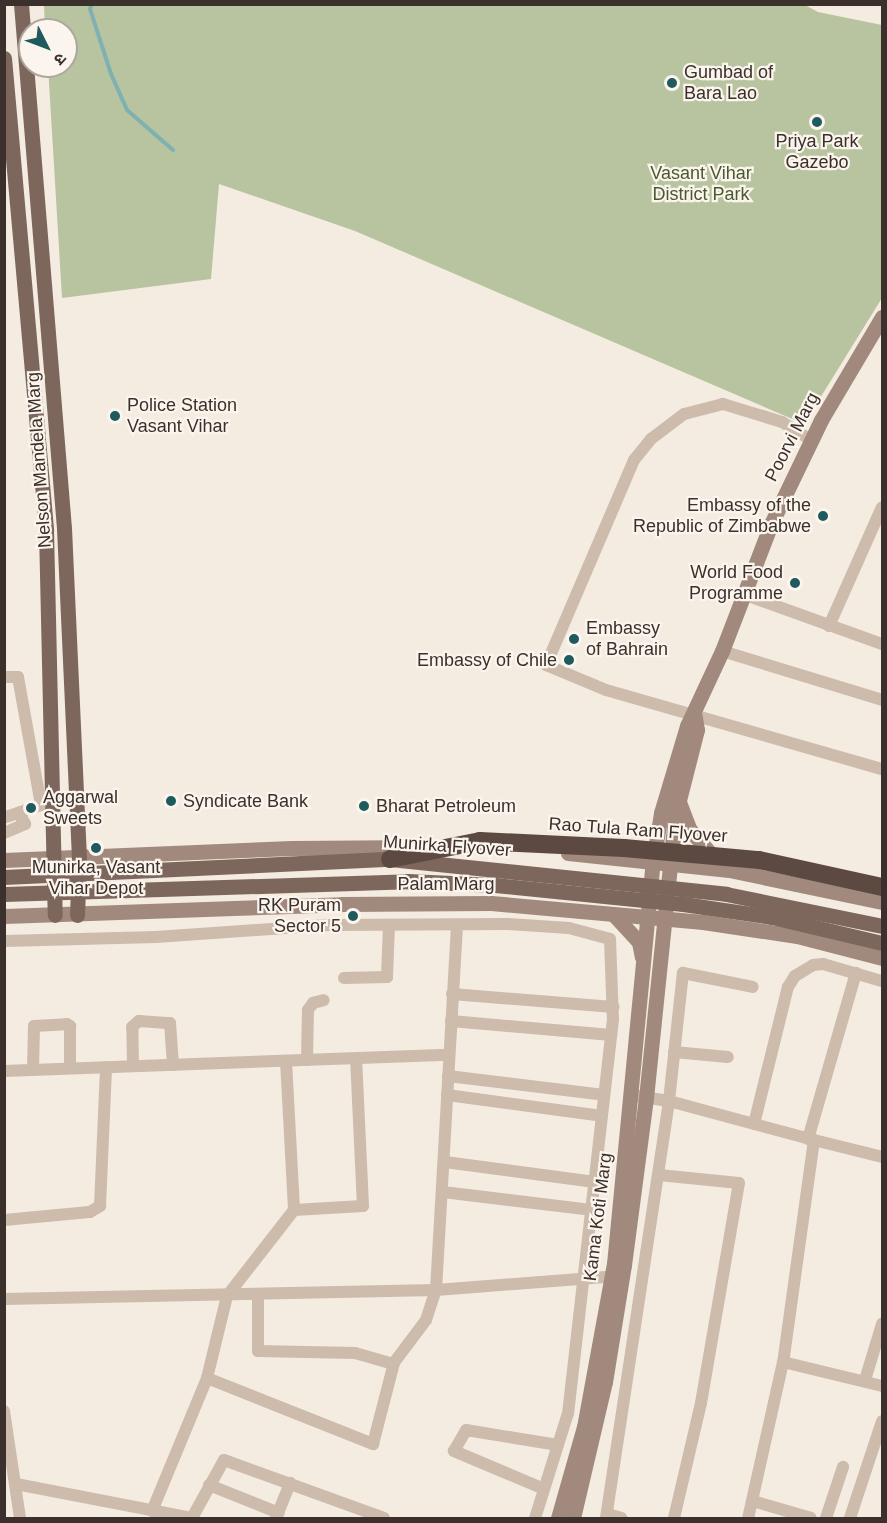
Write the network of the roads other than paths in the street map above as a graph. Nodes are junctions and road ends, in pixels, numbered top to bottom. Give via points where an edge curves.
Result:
1 (21, 4) edge
2 (4, 58) edge
3 (882, 317) edge
4 (878, 336) edge
5 (811, 440) junction
6 (882, 507) edge
7 (743, 594) junction
8 (829, 626) junction
9 (882, 644) edge
10 (722, 651) junction
11 (4, 677) edge
12 (882, 700) edge
13 (695, 714) junction
14 (52, 717) junction
15 (30, 738) junction
16 (882, 769) edge
17 (679, 800) junction
18 (47, 805) junction
19 (19, 813) junction
20 (4, 818) edge
21 (4, 833) edge
22 (79, 859) junction
23 (390, 859) junction
24 (4, 860) edge
25 (56, 860) junction
26 (653, 861) junction
27 (670, 862) junction
28 (729, 870) junction
29 (4, 878) edge
30 (768, 878) junction
31 (882, 887) edge
32 (4, 894) edge
33 (882, 902) edge
34 (613, 914) junction
35 (55, 915) junction
36 (76, 915) junction
37 (4, 916) edge
38 (658, 918) junction
39 (693, 922) junction
40 (458, 925) junction
41 (389, 926) junction
42 (882, 926) edge
43 (759, 930) junction
44 (4, 941) edge
45 (882, 943) edge
46 (662, 944) junction
47 (882, 958) edge
48 (644, 963) junction
49 (856, 973) junction
50 (344, 978) dead end
51 (882, 981) edge
52 (753, 987) dead end
53 (452, 994) junction
54 (324, 1000) dead end
55 (613, 1006) junction
56 (451, 1021) junction
57 (611, 1035) junction
58 (674, 1052) junction
59 (449, 1055) junction
60 (728, 1057) dead end
61 (356, 1059) junction
62 (307, 1060) junction
63 (286, 1061) junction
64 (173, 1065) junction
65 (133, 1066) junction
66 (106, 1067) junction
67 (70, 1068) junction
68 (33, 1070) junction
69 (4, 1071) edge
70 (448, 1076) junction
71 (447, 1095) junction
72 (604, 1095) junction
73 (639, 1097) junction
74 (669, 1101) junction
75 (602, 1116) junction
76 (754, 1124) junction
77 (811, 1140) junction
78 (882, 1157) edge
79 (445, 1162) junction
80 (658, 1175) junction
81 (595, 1182) junction
82 (443, 1192) junction
83 (294, 1210) junction
84 (591, 1210) junction
85 (4, 1220) edge
86 (617, 1276) junction
87 (583, 1281) junction
88 (436, 1290) junction
89 (258, 1295) junction
90 (227, 1296) junction
91 (4, 1299) edge
92 (882, 1324) edge
93 (783, 1362) junction
94 (394, 1363) junction
95 (207, 1378) junction
96 (864, 1380) junction
97 (882, 1386) edge
98 (4, 1411) edge
99 (882, 1421) edge
100 (558, 1445) junction
101 (843, 1467) dead end
102 (16, 1484) junction
103 (290, 1484) junction
104 (209, 1485) junction
105 (544, 1490) junction
106 (753, 1501) junction
107 (152, 1511) junction
108 (355, 1513) edge
109 (277, 1516) edge
110 (607, 1516) edge
111 (20, 1518) edge
112 (193, 1518) edge
113 (384, 1518) edge
114 (535, 1518) edge
115 (558, 1518) edge
116 (573, 1518) edge
117 (621, 1518) edge
118 (674, 1518) edge
119 (748, 1518) edge
120 (811, 1518) edge
121 (826, 1518) edge
122 (850, 1518) edge

1 - 22 main road, Nelson Mandela Marg via 50,328
2 - 14 main road, Nelson Mandela Marg via 46,530
3 - 4 main road, Poorvi Marg
4 - 5 main road, Poorvi Marg
5 - 7 main road, Poorvi Marg
5 - 13 street via 782,422 723,404 684,414 651,440 634,460 546,665 592,685
6 - 8 street
7 - 8 street
7 - 10 main road, Poorvi Marg
8 - 9 street
10 - 12 street
10 - 13 main road, Poorvi Marg
11 - 15 street via 18,676
13 - 16 street
13 - 17 main road, Poorvi Marg via 697,730
13 - 26 main road, Poorvi Marg via 687,726 661,813
14 - 15 street
14 - 18 main road, Nelson Mandela Marg
15 - 18 street
17 - 27 main road, Poorvi Marg
17 - 28 main road via 700,845
18 - 19 street
18 - 25 main road, Nelson Mandela Marg
19 - 20 street
19 - 21 street via 25,824
22 - 25 main road, Palam Marg
22 - 26 main road, Palam Marg via 292,848 496,846
22 - 36 main road, Nelson Mandela Marg
23 - 29 main road, Munirka Flyover, bridge
23 - 31 highway, Rao Tula Ram Flyover, bridge via 480,841 624,848 759,860
23 - 42 main road, Munirka Flyover, bridge via 726,894
24 - 25 main road, Palam Marg
25 - 35 main road, Nelson Mandela Marg
26 - 27 main road, Palam Marg
26 - 38 main road, Poorvi Marg
27 - 28 main road, Palam Marg
27 - 38 main road, Poorvi Marg
28 - 30 main road, Palam Marg
30 - 33 main road, Palam Marg
30 - 43 main road via 753,883 743,903 746,922
32 - 45 main road, Munirka Flyover, bridge via 408,881 495,885 738,912
34 - 36 main road, Palam Marg via 468,903
34 - 38 main road, Palam Marg
34 - 48 main road via 639,942
35 - 36 main road, Palam Marg
35 - 37 main road, Palam Marg
38 - 39 main road, Palam Marg
38 - 46 main road, Kama Koti Marg
38 - 48 main road, Kama Koti Marg
39 - 43 main road, Palam Marg
39 - 46 main road via 676,927
40 - 41 street
40 - 53 street
40 - 55 street via 568,928 608,937 613,943
41 - 44 street via 328,925 156,937
41 - 50 street via 387,977
43 - 47 main road, Palam Marg
46 - 73 main road, Kama Koti Marg
48 - 73 main road, Kama Koti Marg
49 - 51 street
49 - 76 street via 823,964 813,965 795,976 788,987
49 - 77 street
52 - 58 street via 683,973
53 - 55 street
53 - 56 street
54 - 62 street via 308,1010
55 - 57 street
56 - 57 street
56 - 59 street
57 - 72 street
58 - 60 street
58 - 74 street
59 - 61 street
59 - 70 street
61 - 62 street
61 - 83 street via 363,1206
62 - 63 street
63 - 64 street
63 - 83 street
64 - 65 street
64 - 65 street via 170,1023 139,1021 132,1027
65 - 66 street
66 - 67 street
66 - 85 street via 100,1206 90,1212
67 - 68 street
67 - 68 street via 67,1024 34,1026
68 - 69 street
70 - 71 street
70 - 72 street
71 - 75 street
71 - 79 street
72 - 75 street
73 - 74 street
73 - 86 main road, Kama Koti Marg
74 - 76 street
74 - 80 street
75 - 81 street
76 - 77 street
77 - 78 street
77 - 93 street
79 - 81 street
79 - 82 street
80 - 110 street
80 - 118 street via 739,1183 701,1403
81 - 84 street
82 - 84 street
82 - 88 street
83 - 90 street
84 - 87 street
86 - 87 street
86 - 115 main road, Kama Koti Marg via 584,1427
86 - 116 main road, Kama Koti Marg via 603,1392
87 - 88 street
87 - 100 street via 568,1413
88 - 89 street
88 - 94 street via 419,1332
89 - 90 street
89 - 94 street via 258,1351 355,1353
90 - 91 street
90 - 95 street
92 - 96 street
93 - 96 street
93 - 106 street
94 - 95 street via 373,1444
95 - 107 street
96 - 97 street
98 - 102 street
99 - 122 street
100 - 105 street
100 - 105 street via 466,1430 454,1451
101 - 121 street
102 - 107 street
102 - 111 street
103 - 104 street via 224,1460
103 - 108 street
103 - 109 street
104 - 109 street
104 - 112 street
105 - 114 street
106 - 119 street
106 - 120 street
107 - 112 street
108 - 113 street
110 - 117 street

